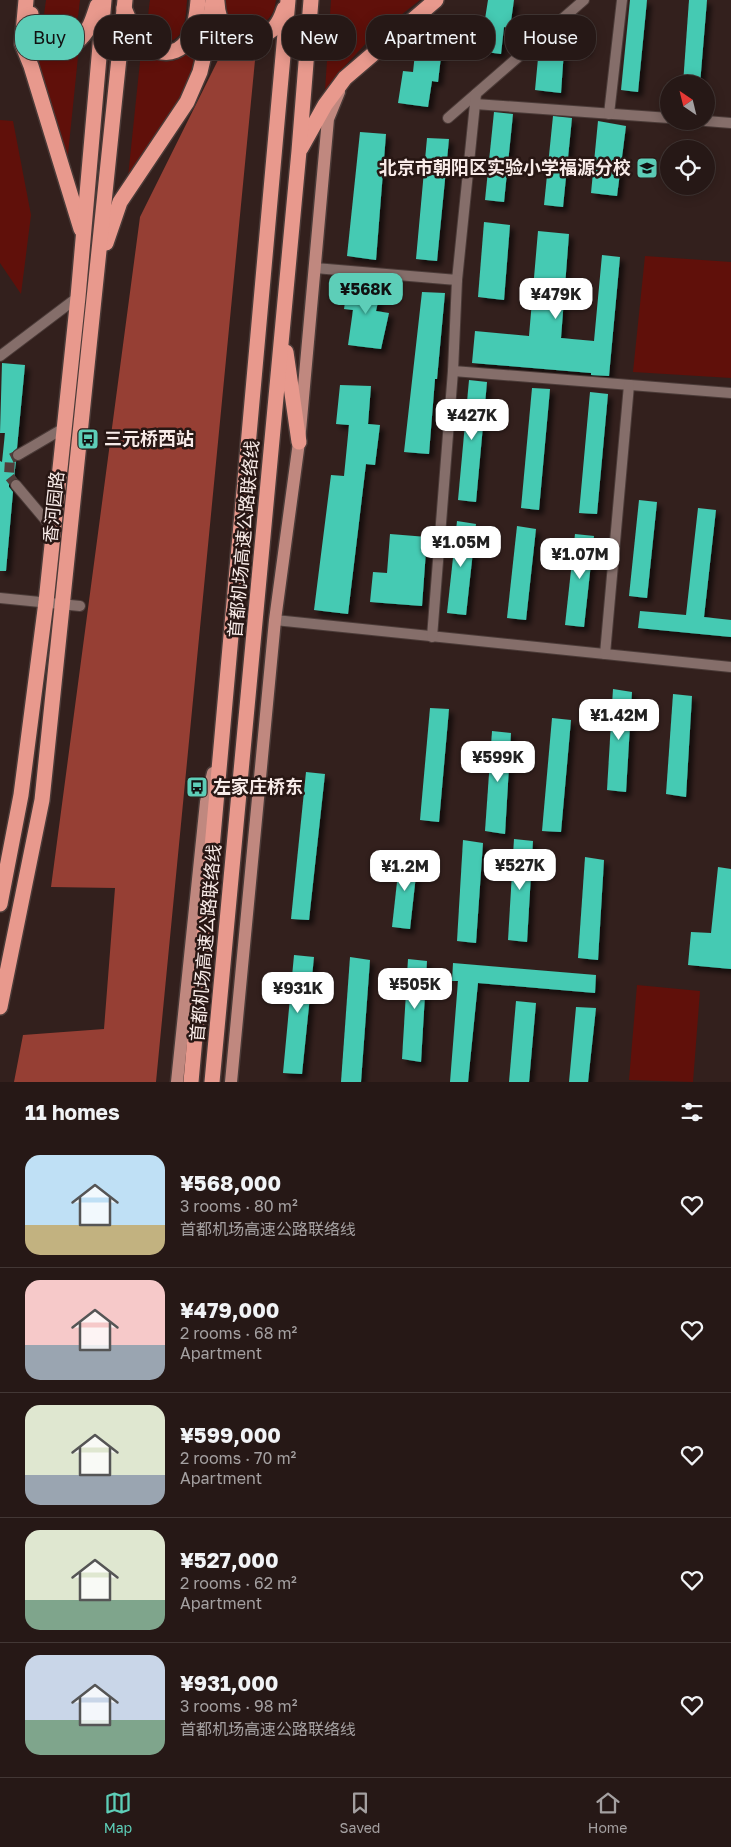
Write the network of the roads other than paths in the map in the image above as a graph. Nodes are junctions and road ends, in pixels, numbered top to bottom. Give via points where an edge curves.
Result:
1 (26, 0) edge
2 (32, 0) edge
3 (99, 0) edge
4 (104, 0) edge
5 (198, 0) edge
6 (215, 0) edge
7 (311, 0) edge
8 (436, 0) edge
9 (584, 0) edge
10 (622, 0) edge
11 (288, 2) edge
12 (124, 4) edge
13 (196, 15) edge
14 (216, 15) edge
15 (272, 30) edge
16 (181, 47) edge
17 (204, 60) edge
18 (345, 78) junction
19 (475, 99) junction
20 (610, 114) junction
21 (660, 117) edge
22 (448, 118) dead end
23 (715, 122) edge
24 (731, 123) edge
25 (299, 151) junction
26 (83, 235) junction
27 (98, 266) junction
28 (314, 268) junction
29 (457, 280) junction
30 (78, 298) junction
31 (283, 329) junction
32 (0, 356) edge
33 (453, 371) junction
34 (629, 385) junction
35 (731, 393) edge
36 (64, 428) junction
37 (299, 442) junction
38 (18, 455) tunnel mouth
39 (16, 484) tunnel mouth
40 (53, 530) junction
41 (0, 598) edge
42 (46, 602) junction
43 (63, 604) junction
44 (80, 606) dead end
45 (275, 620) junction
46 (432, 637) junction
47 (605, 654) junction
48 (731, 667) edge
49 (225, 711) junction
50 (0, 904) edge
51 (0, 1007) edge
52 (177, 1082) edge
53 (191, 1082) edge
54 (212, 1082) edge
55 (231, 1082) edge

1 - 26 highway via 22,44
2 - 3 highway via 30,30 44,43 61,48 80,40 90,26
4 - 26 highway, 香河园路
5 - 13 highway
6 - 14 highway
7 - 25 highway, 首都机场高速公路联络线
8 - 18 highway
9 - 19 street
10 - 20 street
11 - 15 highway
11 - 49 highway, 首都机场高速公路联络线
12 - 16 highway via 137,36 151,49 161,53
12 - 27 highway, 香河园路
17 - 27 highway via 187,102 120,202
18 - 25 highway
18 - 28 main road via 328,119
19 - 20 street
19 - 22 street
19 - 29 street
20 - 21 street
23 - 24 street
25 - 31 highway, 首都机场高速公路联络线
26 - 30 highway, 香河园路
27 - 43 highway, 香河园路
28 - 29 street
28 - 37 main road
29 - 33 street
30 - 32 street
30 - 36 highway, 香河园路
31 - 37 highway
31 - 54 highway, 首都机场高速公路联络线
33 - 34 street
33 - 46 street
34 - 35 street
34 - 47 street
36 - 38 street
36 - 40 highway, 香河园路
37 - 45 main road
39 - 40 street
40 - 42 highway, 香河园路
41 - 42 street
42 - 43 street
42 - 50 highway, 香河园路 via 21,795
43 - 44 street
43 - 51 highway, 香河园路 via 42,800
45 - 46 street
45 - 55 main road
46 - 47 street
47 - 48 street
49 - 52 main road via 206,802
49 - 53 highway, 首都机场高速公路联络线

